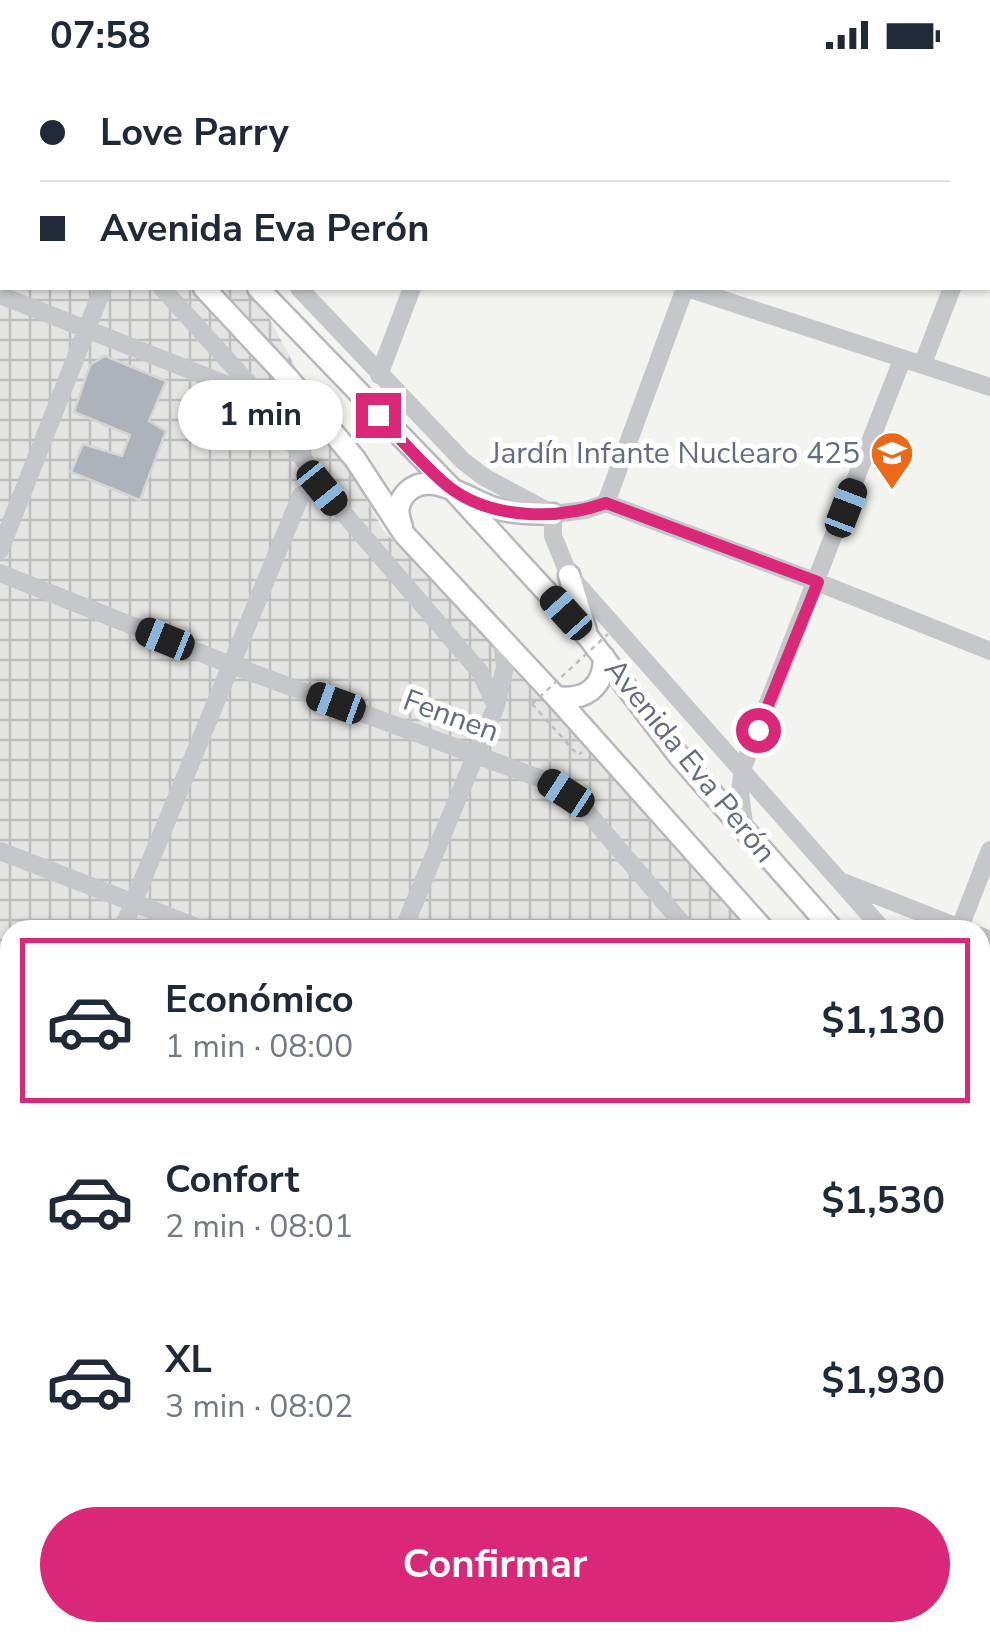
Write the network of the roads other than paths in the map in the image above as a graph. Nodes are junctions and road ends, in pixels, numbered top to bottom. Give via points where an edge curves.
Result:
1 (101, 290) edge
2 (164, 290) edge
3 (206, 290) edge
4 (260, 290) edge
5 (301, 290) edge
6 (411, 290) edge
7 (685, 290) edge
8 (692, 290) edge
9 (951, 290) edge
10 (0, 295) edge
11 (85, 330) junction
12 (902, 360) junction
13 (923, 363) junction
14 (379, 375) junction
15 (990, 387) edge
16 (269, 406) junction
17 (322, 488) junction
18 (452, 489) junction
19 (606, 503) junction
20 (553, 514) junction
21 (404, 534) junction
22 (0, 550) edge
23 (438, 570) junction
24 (0, 573) edge
25 (570, 575) junction
26 (818, 582) junction
27 (413, 593) junction
28 (598, 636) junction
29 (502, 639) junction
30 (990, 652) edge
31 (604, 657) junction
32 (231, 665) junction
33 (546, 696) junction
34 (498, 699) junction
35 (476, 754) junction
36 (742, 767) junction
37 (702, 784) junction
38 (740, 793) junction
39 (765, 796) junction
40 (744, 831) junction
41 (990, 850) edge
42 (0, 852) edge
43 (834, 878) junction
44 (133, 902) junction
45 (126, 920) edge
46 (179, 920) edge
47 (407, 920) edge
48 (679, 920) edge
49 (755, 920) edge
50 (824, 920) edge
51 (874, 920) edge
52 (939, 920) edge
53 (964, 920) edge

1 - 11 street
2 - 16 street
3 - 21 main road, Avenida Eva Perón via 355,460
4 - 18 main road, Avenida Eva Perón
5 - 14 street
6 - 14 street
7 - 19 street
8 - 12 street
9 - 13 street
10 - 11 street
11 - 16 street
11 - 22 street
12 - 13 street
12 - 26 street
13 - 15 street
14 - 20 street via 462,461
16 - 17 street
17 - 27 street
17 - 32 street via 301,495
18 - 20 main road via 503,511
18 - 21 main road via 424,484 409,490 397,512
18 - 28 main road, Avenida Eva Perón
19 - 20 street
19 - 26 street
20 - 25 street, Avenida Eva Perón via 553,536
21 - 23 main road, Avenida Eva Perón
23 - 27 street
23 - 29 main road, Avenida Eva Perón
24 - 32 street, Fennen
25 - 28 main road
25 - 36 street, Avenida Eva Perón
26 - 30 street
26 - 36 street
27 - 34 street
28 - 31 main road, Avenida Eva Perón
29 - 33 main road, Avenida Eva Perón
29 - 34 street
31 - 33 main road via 604,672 587,694
31 - 37 main road, Avenida Eva Perón
32 - 35 street, Fennen
32 - 44 street
33 - 34 street via 529,678 518,679
33 - 49 main road, Avenida Eva Perón
34 - 35 street
35 - 47 street
35 - 48 street, Fennen via 547,781 587,812
36 - 38 street
36 - 39 street, Avenida Eva Perón
37 - 38 street
37 - 40 main road, Avenida Eva Perón
38 - 39 street
38 - 40 street
39 - 43 street, Avenida Eva Perón
40 - 50 main road, Avenida Eva Perón
41 - 53 street
42 - 44 street
43 - 51 street, Avenida Eva Perón
43 - 52 street
44 - 45 street
44 - 46 street

